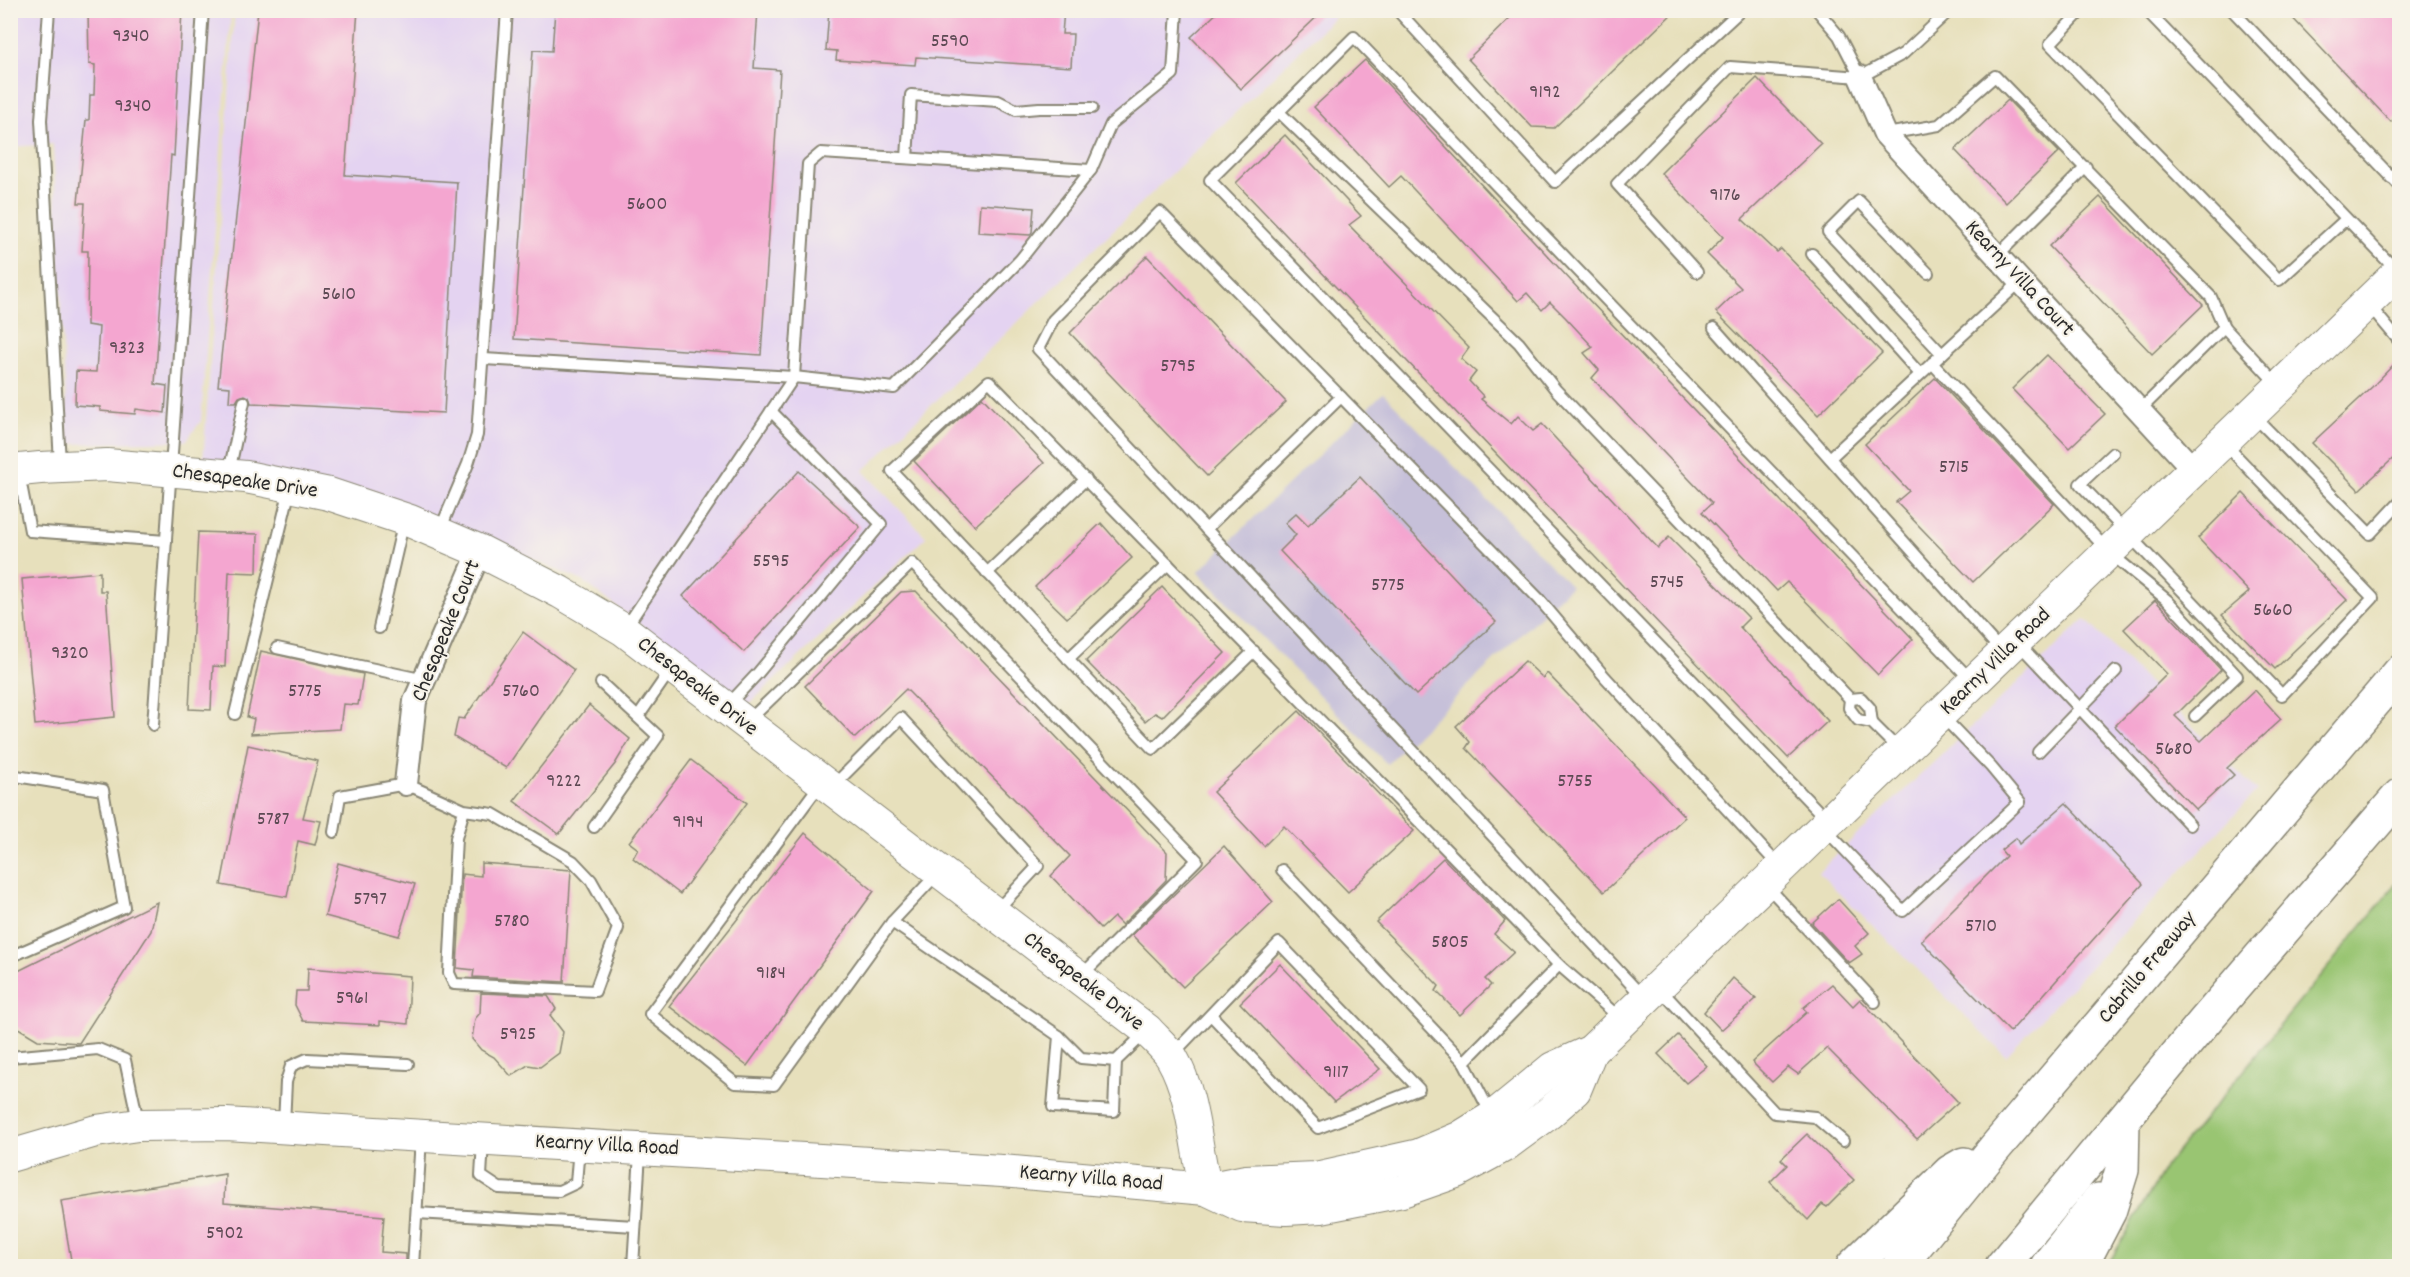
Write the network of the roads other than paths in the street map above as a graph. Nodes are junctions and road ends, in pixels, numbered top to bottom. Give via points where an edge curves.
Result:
1 (49, 10) edge
2 (203, 10) edge
3 (507, 10) edge
4 (1178, 10) edge
5 (1402, 10) edge
6 (1741, 10) edge
7 (1816, 10) edge
8 (1950, 10) edge
9 (2082, 10) edge
10 (2146, 10) edge
11 (2232, 10) edge
12 (1860, 77) junction
13 (1092, 108) dead end
14 (1279, 112) junction
15 (1885, 134) junction
16 (907, 158) junction
17 (2086, 167) junction
18 (2400, 169) edge
19 (1091, 170) junction
20 (2391, 178) junction
21 (2400, 186) edge
22 (2346, 219) junction
23 (1812, 254) dead end
24 (1998, 255) junction
25 (2399, 272) edge
26 (1697, 273) dead end
27 (1928, 273) dead end
28 (2021, 280) junction
29 (2367, 303) junction
30 (2224, 327) junction
31 (1714, 328) dead end
32 (2400, 342) edge
33 (1942, 354) junction
34 (484, 359) junction
35 (1932, 363) junction
36 (1920, 374) junction
37 (794, 377) junction
38 (2280, 387) junction
39 (1341, 397) junction
40 (244, 402) dead end
41 (2140, 410) junction
42 (771, 411) junction
43 (2252, 415) junction
44 (2224, 442) junction
45 (2113, 453) dead end
46 (1830, 458) junction
47 (60, 467) junction
48 (14, 471) edge
49 (171, 471) junction
50 (2195, 471) junction
51 (228, 476) junction
52 (1086, 479) junction
53 (291, 486) junction
54 (2400, 502) edge
55 (404, 519) junction
56 (1206, 529) junction
57 (439, 533) junction
58 (166, 541) junction
59 (2119, 544) junction
60 (480, 551) junction
61 (1168, 564) junction
62 (987, 573) junction
63 (379, 628) dead end
64 (624, 630) junction
65 (277, 648) dead end
66 (2011, 648) junction
67 (1254, 651) junction
68 (1068, 659) junction
69 (672, 668) junction
70 (2116, 671) dead end
71 (2400, 672) edge
72 (425, 680) junction
73 (601, 683) dead end
74 (1974, 683) junction
75 (2080, 709) junction
76 (235, 714) dead end
77 (1941, 715) junction
78 (735, 716) junction
79 (2195, 716) dead end
80 (638, 717) junction
81 (153, 725) dead end
82 (1902, 753) junction
83 (2038, 753) dead end
84 (10, 775) edge
85 (406, 784) junction
86 (826, 785) junction
87 (2400, 795) edge
88 (464, 810) junction
89 (1826, 825) junction
90 (2190, 825) dead end
91 (594, 827) dead end
92 (334, 832) dead end
93 (1282, 870) dead end
94 (939, 872) junction
95 (1773, 876) junction
96 (994, 913) junction
97 (892, 922) junction
98 (10, 957) edge
99 (1559, 965) junction
100 (1078, 978) junction
101 (1651, 993) junction
102 (1875, 1002) dead end
103 (1211, 1015) junction
104 (1623, 1020) junction
105 (1147, 1030) junction
106 (1059, 1036) junction
107 (1591, 1051) junction
108 (10, 1057) edge
109 (1171, 1057) junction
110 (1116, 1061) junction
111 (1464, 1062) junction
112 (408, 1064) dead end
113 (1493, 1117) junction
114 (2123, 1120) junction
115 (138, 1125) junction
116 (284, 1126) junction
117 (422, 1136) junction
118 (483, 1139) junction
119 (1843, 1141) dead end
120 (579, 1144) junction
121 (641, 1148) junction
122 (1995, 1148) junction
123 (10, 1156) edge
124 (2122, 1170) junction
125 (1206, 1189) junction
126 (417, 1213) junction
127 (635, 1226) junction
128 (413, 1266) edge
129 (633, 1266) edge
130 (1853, 1266) edge
131 (1899, 1266) edge
132 (2002, 1266) edge
133 (2047, 1266) edge
134 (2081, 1266) edge

1 - 47 lane via 41,120
2 - 49 lane
3 - 34 lane
4 - 19 lane via 1173,74 1111,124
5 - 6 lane via 1400,13 1555,182
7 - 12 lane via 1839,36
8 - 12 lane via 1903,54
9 - 22 lane via 2050,44 2278,280
10 - 22 lane
11 - 20 lane
12 - 15 street, Kearny Villa Court
12 - 26 lane via 1730,67 1617,184
13 - 16 lane via 1016,110 998,101 912,95
14 - 74 lane via 1354,37
14 - 82 lane via 1519,343 1556,390 1850,699 1861,698 1870,708 1872,723
14 - 89 lane via 1210,180
15 - 17 lane via 1939,125 1995,75
15 - 24 street, Kearny Villa Court
16 - 19 lane
16 - 37 lane via 820,153 808,164
17 - 24 lane
17 - 30 lane via 2211,297
18 - 20 lane
19 - 37 lane via 1020,260 894,388
20 - 21 lane
22 - 25 lane
23 - 36 lane
24 - 28 street, Kearny Villa Court
25 - 29 main road, Kearny Villa Road
27 - 33 lane via 1859,201 1828,232
28 - 33 lane
28 - 41 street, Kearny Villa Court
29 - 32 lane
29 - 38 main road, Kearny Villa Road
30 - 38 lane
30 - 41 lane
31 - 46 lane
33 - 35 lane
34 - 37 lane
34 - 57 lane via 477,435
35 - 36 lane
35 - 59 lane
36 - 46 lane
37 - 42 lane
38 - 43 main road, Kearny Villa Road
39 - 56 lane
39 - 56 lane via 1160,212 1053,320 1038,349
39 - 95 lane via 1539,599
40 - 51 lane
41 - 50 street, Kearny Villa Court
42 - 64 lane
42 - 78 lane via 881,524 758,673
43 - 44 main road, Kearny Villa Road
43 - 54 lane via 2370,534
44 - 50 main road, Kearny Villa Road
44 - 59 lane via 2373,598 2282,695
45 - 59 lane via 2080,484
46 - 66 lane
47 - 48 main road, Chesapeake Drive
47 - 49 main road, Chesapeake Drive via 107,465
48 - 58 lane via 30,531
49 - 51 main road, Chesapeake Drive
49 - 58 lane
50 - 59 main road, Kearny Villa Road
51 - 53 main road, Chesapeake Drive
52 - 61 lane
52 - 62 lane
52 - 62 lane via 989,381 891,471
53 - 55 main road, Chesapeake Drive
53 - 76 lane
55 - 57 main road, Chesapeake Drive
55 - 63 lane
56 - 101 lane
57 - 60 main road, Chesapeake Drive
58 - 81 lane
59 - 66 main road, Kearny Villa Road
59 - 79 lane via 2237,676
60 - 64 main road, Chesapeake Drive
60 - 72 street, Chesapeake Court
61 - 67 lane
61 - 68 lane
62 - 68 lane
64 - 69 main road, Chesapeake Drive
65 - 72 lane
66 - 74 main road, Kearny Villa Road
66 - 75 lane
67 - 68 lane via 1153,749
67 - 99 lane
69 - 78 main road, Chesapeake Drive
69 - 80 lane
70 - 75 lane
71 - 122 highway, Cabrillo Freeway
72 - 85 street, Chesapeake Court via 416,701
73 - 80 lane
74 - 77 main road, Kearny Villa Road
75 - 83 lane
75 - 90 lane
77 - 82 main road, Kearny Villa Road
77 - 89 lane via 2019,802 1903,910
78 - 86 main road, Chesapeake Drive
78 - 100 lane via 912,563 1197,860
80 - 91 lane via 658,736
82 - 89 main road, Kearny Villa Road
84 - 98 lane via 103,790 124,907
85 - 88 lane
85 - 92 lane via 340,796
86 - 94 main road, Chesapeake Drive
86 - 96 lane via 901,718 1038,866
86 - 97 lane via 650,1014 735,1083 774,1085
87 - 114 highway
88 - 88 lane via 456,838 449,972 454,984 596,991 618,928 591,880 573,861 493,814
89 - 95 main road, Kearny Villa Road
93 - 111 lane
94 - 96 main road, Chesapeake Drive
94 - 97 lane
95 - 101 main road, Kearny Villa Road
95 - 102 lane
96 - 100 main road, Chesapeake Drive
97 - 106 lane
99 - 104 lane
99 - 111 lane
100 - 105 main road, Chesapeake Drive
101 - 104 main road, Kearny Villa Road
101 - 119 lane via 1775,1113 1815,1116
103 - 103 lane via 1279,943 1419,1089 1318,1128
103 - 109 lane
104 - 107 main road, Kearny Villa Road
105 - 109 main road, Chesapeake Drive
105 - 110 lane
106 - 110 lane via 1081,1058
106 - 110 lane via 1053,1107 1114,1111
107 - 113 main road, Kearny Villa Road via 1553,1068
107 - 125 main road, Kearny Villa Road via 1575,1089 1558,1105 1504,1146 1456,1172 1402,1191 1321,1207 1242,1206
108 - 115 lane via 98,1049 125,1060
109 - 125 main road, Chesapeake Drive via 1186,1088
111 - 113 lane
112 - 116 lane via 307,1059 291,1066 286,1082
113 - 125 main road, Kearny Villa Road via 1459,1138 1419,1155 1315,1178 1246,1181
114 - 124 highway
114 - 132 highway
115 - 116 main road, Kearny Villa Road
115 - 123 main road, Kearny Villa Road via 96,1131
116 - 117 main road, Kearny Villa Road
117 - 118 main road, Kearny Villa Road
117 - 126 lane
118 - 120 main road, Kearny Villa Road
118 - 120 lane via 481,1176 499,1188 558,1191 576,1183
120 - 121 main road, Kearny Villa Road
121 - 125 main road, Kearny Villa Road via 1002,1171
121 - 127 lane
122 - 130 highway via 1950,1172
122 - 131 highway, Cabrillo Freeway
124 - 133 highway
124 - 134 highway via 2109,1212
126 - 127 lane
126 - 128 lane
127 - 129 lane

